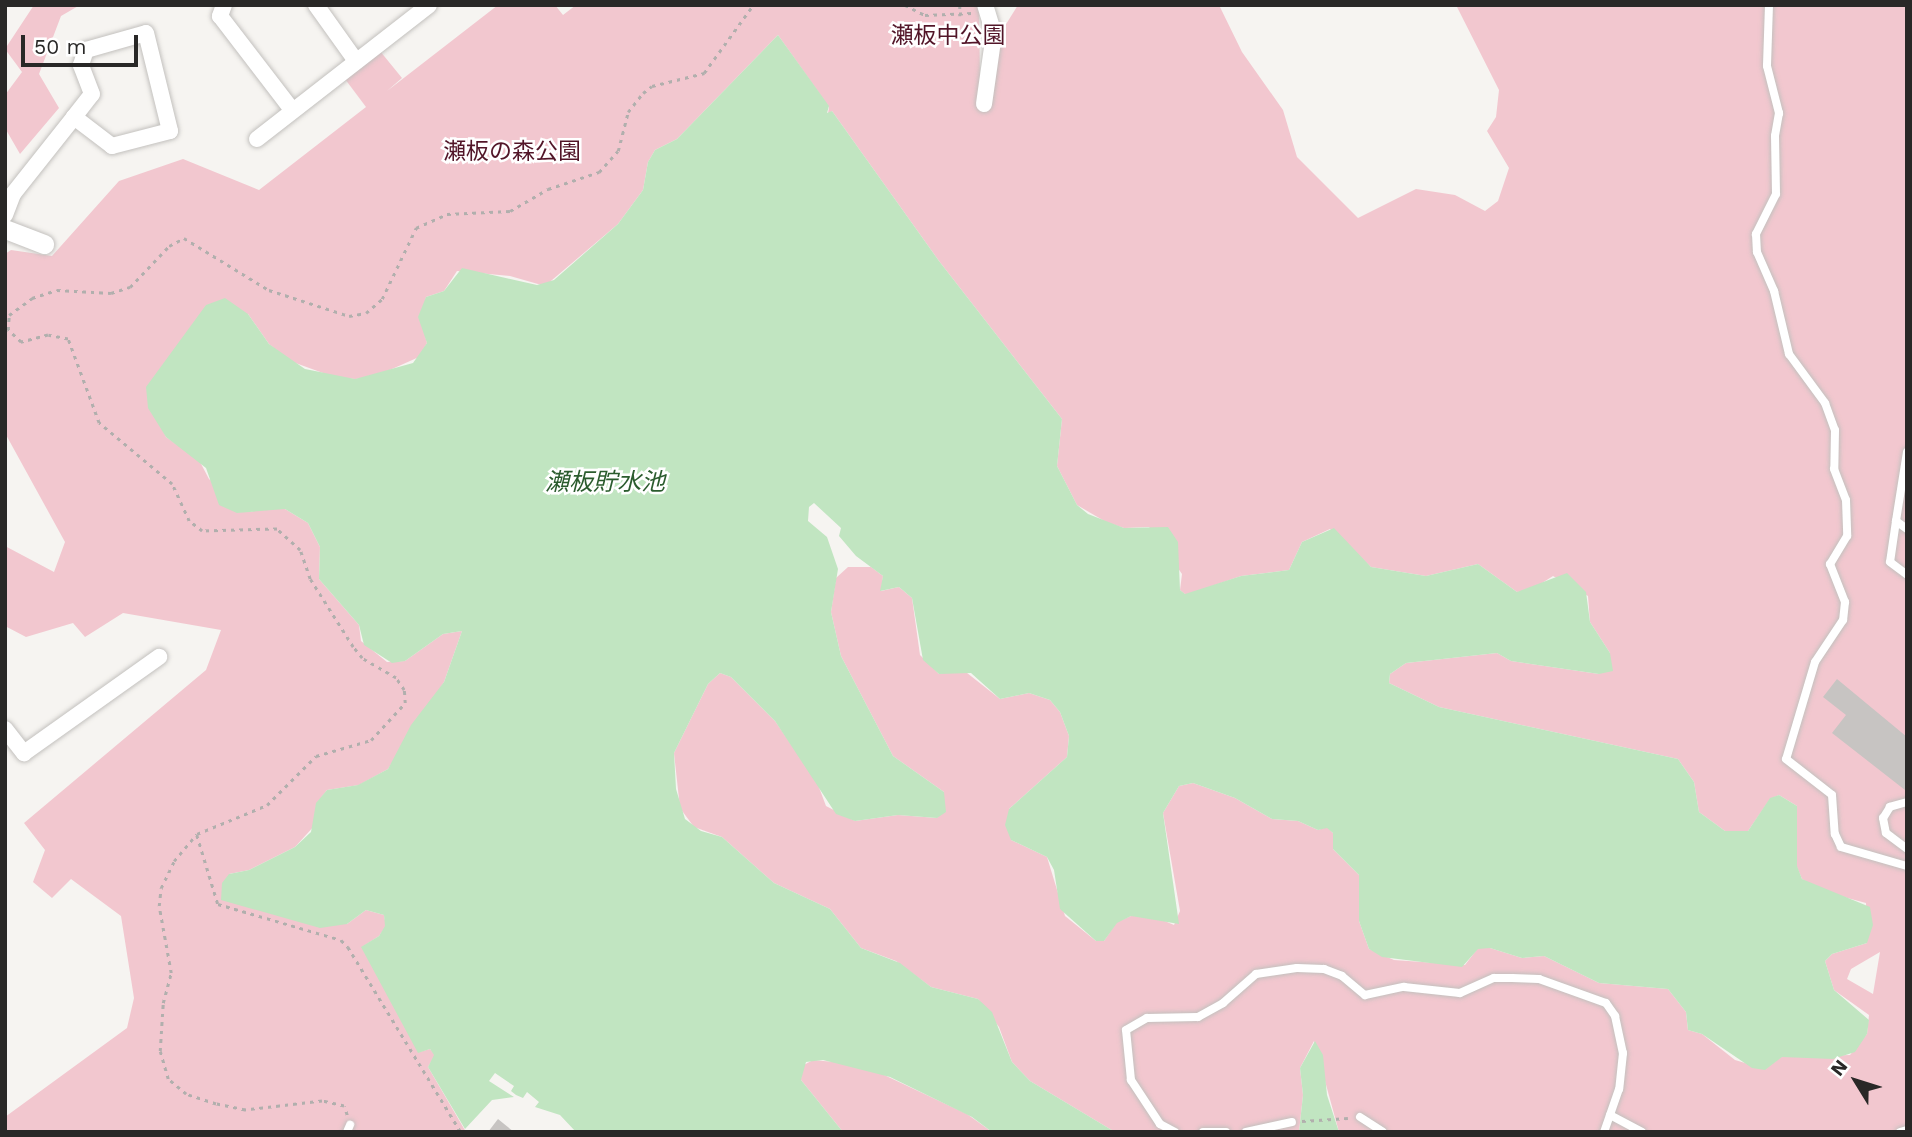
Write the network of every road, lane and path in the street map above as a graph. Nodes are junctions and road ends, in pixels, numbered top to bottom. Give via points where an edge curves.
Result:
1 (223, 5) edge
2 (316, 5) edge
3 (429, 5) edge
4 (752, 5) edge
5 (905, 5) edge
6 (960, 5) edge
7 (1769, 5) edge
8 (985, 7) edge
9 (960, 16) junction
10 (356, 61) junction
11 (984, 104) dead end
12 (292, 110) junction
13 (74, 117) junction
14 (257, 139) dead end
15 (5, 215) edge
16 (5, 229) edge
17 (44, 244) dead end
18 (1907, 452) edge
19 (1904, 481) edge
20 (1896, 521) junction
21 (1907, 529) edge
22 (1907, 575) edge
23 (159, 657) dead end
24 (5, 729) edge
25 (1907, 802) edge
26 (197, 834) junction
27 (1907, 849) edge
28 (1906, 864) edge
29 (1611, 1115) junction
30 (1360, 1117) joint
31 (1292, 1122) joint
32 (349, 1128) edge
33 (1907, 1130) edge
34 (461, 1132) edge
35 (1175, 1132) edge
36 (1203, 1132) edge
37 (1226, 1132) edge
38 (1246, 1132) edge
39 (1383, 1132) edge
40 (1604, 1132) edge
41 (1642, 1132) edge
42 (1900, 1132) edge

1 - 12 street via 220,16
2 - 10 street
3 - 10 street
4 - 26 path via 704,73 652,86 643,93 628,113 618,151 599,172 548,188 510,211 447,215 416,228 382,299 366,313 349,316 269,290 184,238 169,246 130,287 111,293 57,290 32,298 9,315 8,330 21,342 48,335 68,339 99,423 172,484 190,521 202,531 276,529 300,550 310,579 353,647 362,658 396,678 404,690 405,704 371,740 316,757 267,805
5 - 9 path via 925,15
6 - 9 path
7 - 28 lane via 1767,66 1779,113 1776,194 1756,234 1757,252 1774,291 1789,354 1825,403 1835,430 1833,468 1846,500 1847,536 1830,564 1845,602 1843,620 1815,662 1786,759 1832,795 1835,834 1841,847
8 - 9 path
8 - 11 street via 993,34
10 - 12 street
12 - 14 street
13 - 13 street via 92,94 81,65 86,50 146,33 170,131 112,146
13 - 15 street via 13,194
16 - 17 street
18 - 19 lane
19 - 20 lane
20 - 21 lane
20 - 22 lane via 1890,562
23 - 24 street via 24,753
25 - 27 lane via 1890,807 1883,826
26 - 32 path via 174,862 161,888 159,906 171,973 163,1003 160,1051 168,1079 186,1094 245,1110 322,1101 344,1106
26 - 34 path via 218,904 341,940 348,947
29 - 35 lane via 1623,1053 1615,1016 1606,1003 1539,979 1512,978 1494,978 1460,993 1404,987 1365,995 1342,976 1324,969 1297,968 1256,974 1223,1003 1198,1017 1147,1018 1126,1030 1131,1080 1160,1124
29 - 40 lane
29 - 41 lane
30 - 31 path
30 - 39 lane
31 - 38 lane
33 - 42 lane
36 - 37 lane

